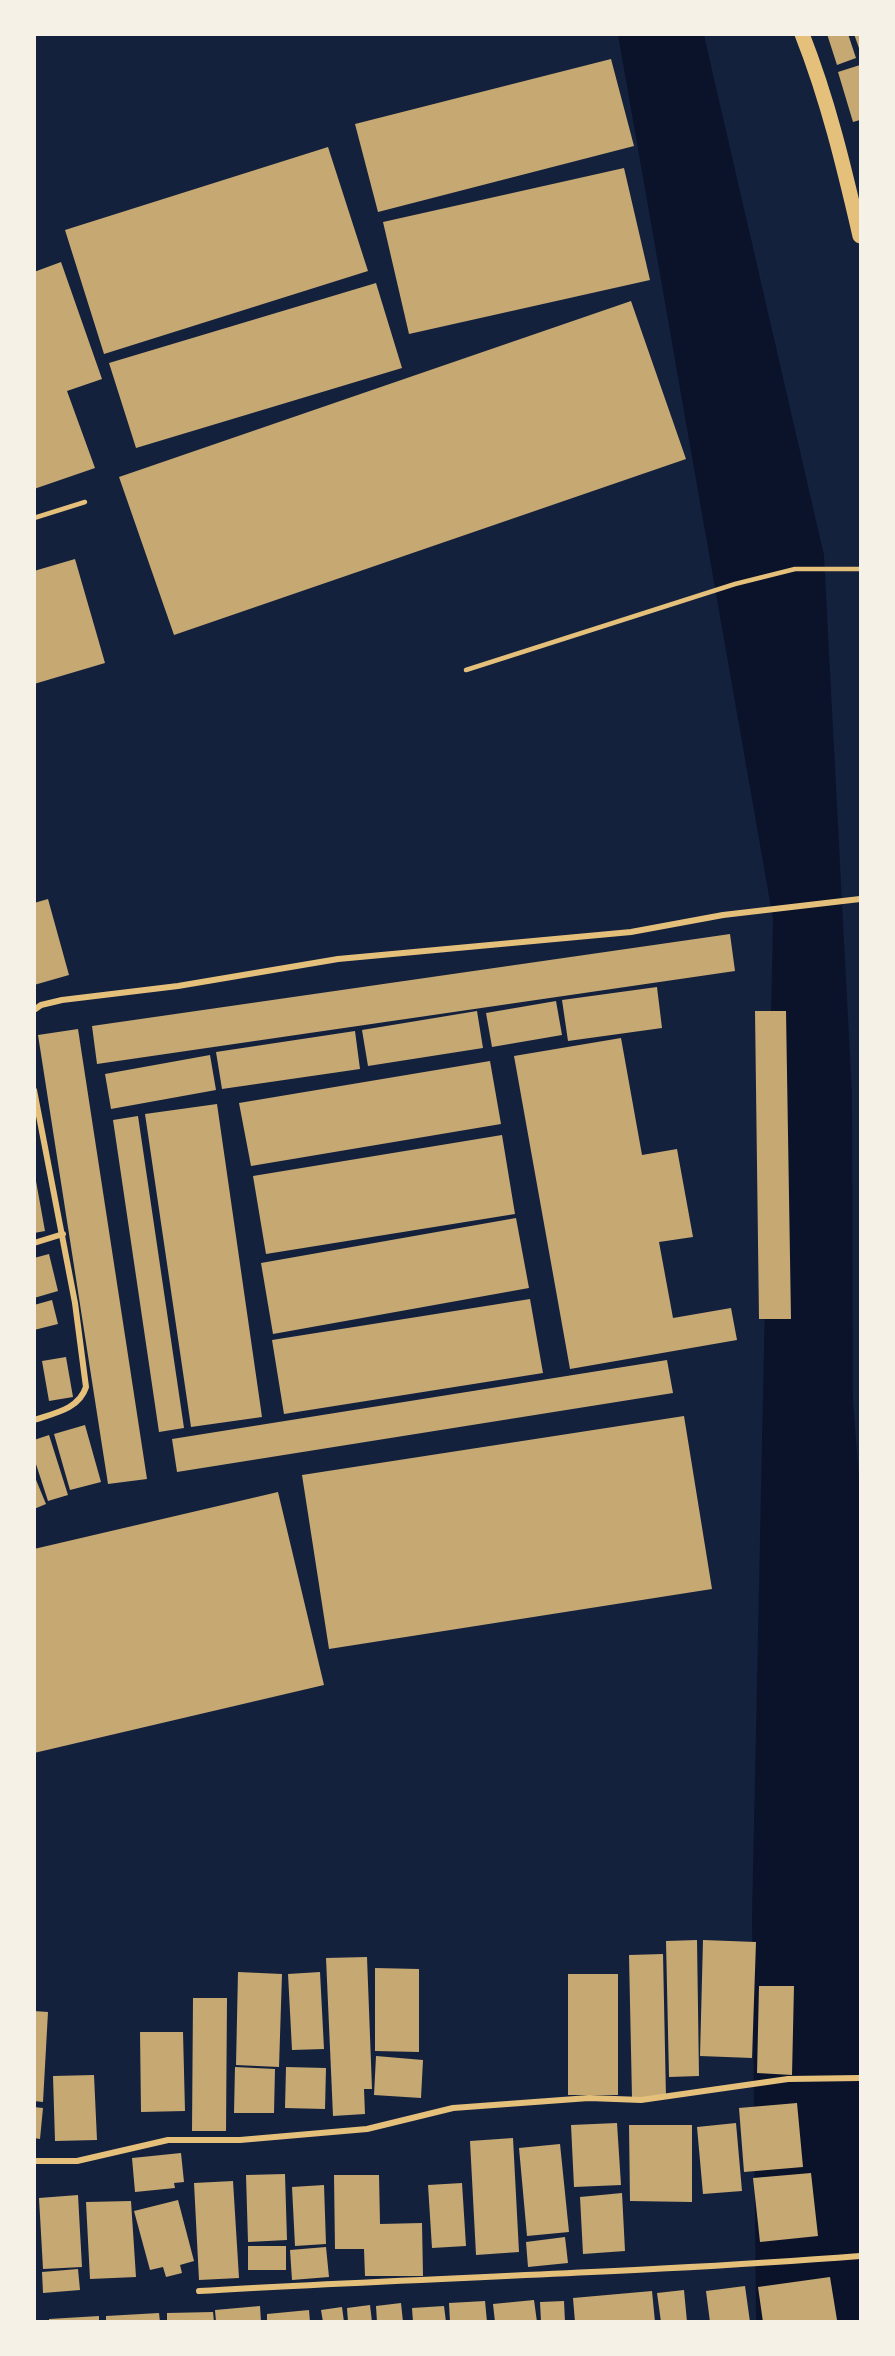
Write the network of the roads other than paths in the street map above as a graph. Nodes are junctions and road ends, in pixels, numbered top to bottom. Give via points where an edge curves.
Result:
1 (802, 34) edge
2 (861, 236) edge
3 (84, 502) dead end
4 (34, 518) edge
5 (861, 569) edge
6 (466, 670) dead end
7 (861, 899) edge
8 (34, 1010) edge
9 (34, 1090) edge
10 (63, 1234) junction
11 (34, 1243) edge
12 (34, 1420) edge
13 (861, 2078) edge
14 (34, 2161) edge
15 (861, 2256) edge
16 (199, 2291) dead end

1 - 2 main road via 837,140
3 - 4 lane
5 - 6 lane via 795,569 735,584
7 - 8 street via 770,908 632,932 338,959 178,986 62,1000
9 - 10 street
10 - 11 street
10 - 12 street via 86,1387 82,1398 69,1408
13 - 14 street via 788,2079 641,2100 589,2098 453,2108 367,2129 240,2140 168,2139 77,2161
15 - 16 street

